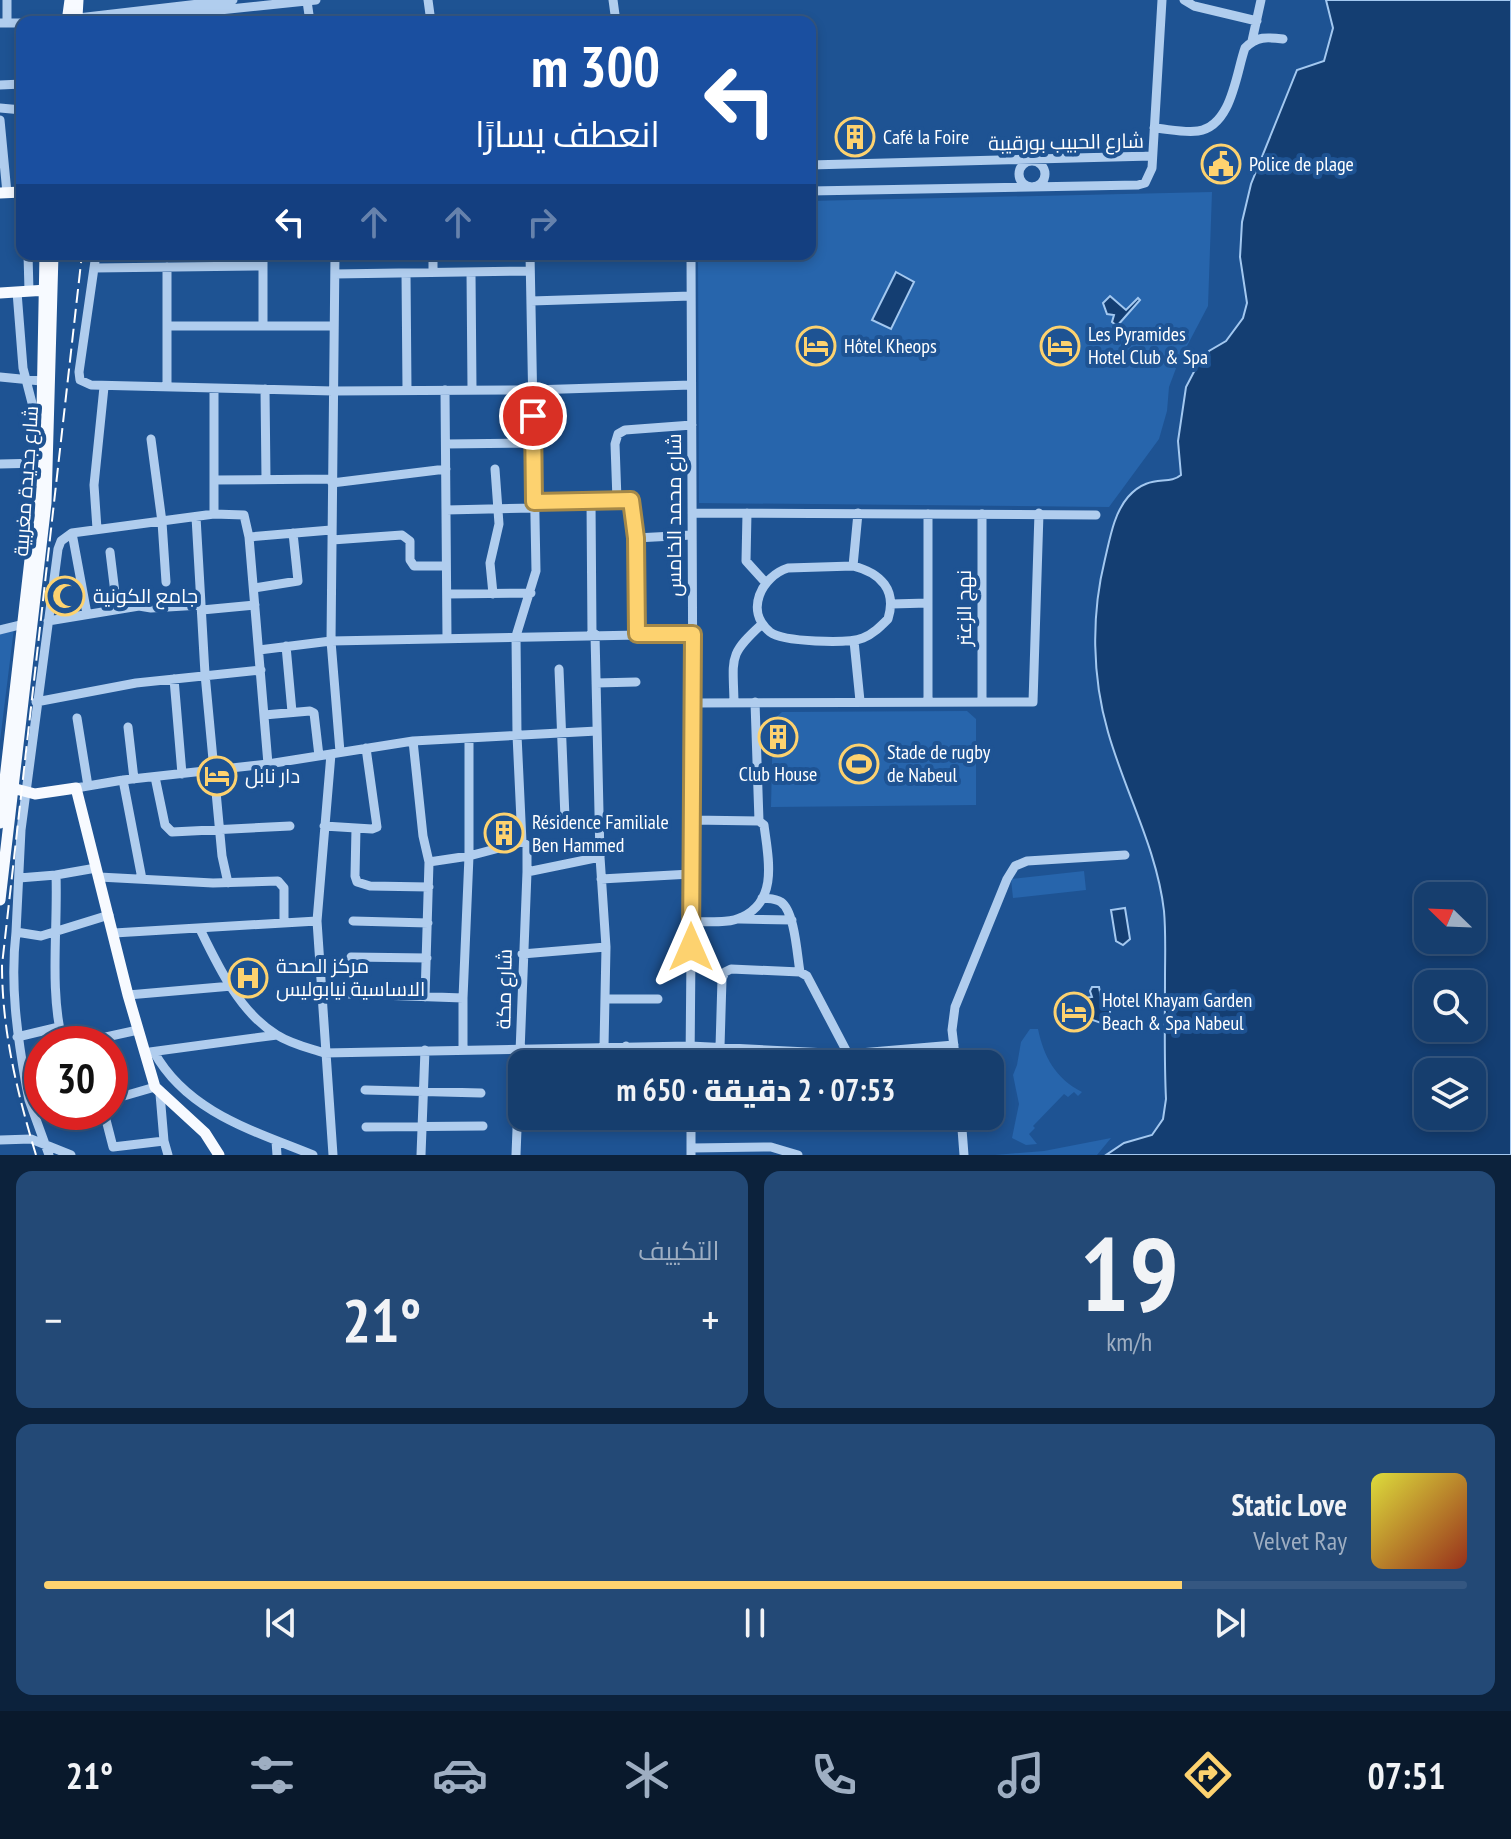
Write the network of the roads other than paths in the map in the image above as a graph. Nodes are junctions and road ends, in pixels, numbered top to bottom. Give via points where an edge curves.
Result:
1 (7, 0) edge
2 (233, 0) edge
3 (1162, 0) edge
4 (1184, 0) edge
5 (1261, 0) edge
6 (312, 1) edge
7 (99, 16) edge
8 (163, 16) edge
9 (1257, 21) junction
10 (4, 23) edge
11 (1283, 39) dead end
12 (1252, 41) junction
13 (0, 120) edge
14 (1154, 128) junction
15 (1152, 156) junction
16 (1032, 161) junction
17 (816, 165) edge
18 (1033, 187) junction
19 (816, 191) edge
20 (3, 193) edge
21 (27, 260) edge
22 (45, 260) edge
23 (52, 260) edge
24 (95, 260) edge
25 (263, 260) edge
26 (335, 260) edge
27 (433, 260) edge
28 (530, 260) edge
29 (691, 260) edge
30 (263, 266) junction
31 (167, 267) junction
32 (94, 268) junction
33 (530, 271) junction
34 (433, 272) junction
35 (471, 272) junction
36 (406, 273) junction
37 (335, 274) junction
38 (47, 290) junction
39 (23, 291) junction
40 (0, 293) edge
41 (691, 296) junction
42 (531, 301) junction
43 (167, 326) junction
44 (263, 326) junction
45 (334, 326) junction
46 (0, 377) edge
47 (25, 379) junction
48 (41, 381) junction
49 (691, 385) junction
50 (104, 387) junction
51 (167, 387) junction
52 (214, 388) junction
53 (265, 389) junction
54 (472, 389) junction
55 (407, 390) junction
56 (445, 390) junction
57 (532, 390) junction
58 (333, 391) junction
59 (692, 425) junction
60 (41, 437) junction
61 (151, 439) dead end
62 (533, 443) junction
63 (446, 444) junction
64 (41, 463) junction
65 (0, 464) edge
66 (446, 469) junction
67 (495, 469) dead end
68 (266, 479) junction
69 (215, 480) junction
70 (332, 481) junction
71 (617, 500) junction
72 (591, 501) junction
73 (534, 505) junction
74 (446, 510) junction
75 (499, 510) junction
76 (692, 513) junction
77 (747, 513) junction
78 (858, 513) junction
79 (1039, 513) junction
80 (214, 514) junction
81 (928, 514) junction
82 (982, 514) junction
83 (1096, 515) dead end
84 (196, 517) junction
85 (162, 522) junction
86 (97, 529) junction
87 (72, 533) junction
88 (293, 533) junction
89 (332, 535) junction
90 (692, 535) junction
91 (249, 537) junction
92 (636, 538) junction
93 (110, 552) dead end
94 (446, 566) junction
95 (853, 566) junction
96 (166, 582) dead end
97 (765, 582) junction
98 (254, 588) junction
99 (531, 593) junction
100 (447, 594) junction
101 (493, 594) junction
102 (928, 603) junction
103 (891, 604) junction
104 (255, 605) junction
105 (202, 608) junction
106 (117, 609) junction
107 (87, 614) junction
108 (48, 621) junction
109 (26, 623) junction
110 (762, 624) junction
111 (0, 630) edge
112 (594, 634) junction
113 (637, 634) junction
114 (693, 634) junction
115 (516, 636) junction
116 (447, 638) junction
117 (331, 641) junction
118 (854, 641) junction
119 (286, 646) junction
120 (259, 650) junction
121 (559, 669) dead end
122 (261, 670) junction
123 (205, 674) junction
124 (174, 679) junction
125 (636, 682) dead end
126 (596, 683) junction
127 (860, 701) junction
128 (928, 701) junction
129 (982, 701) junction
130 (36, 702) junction
131 (734, 702) junction
132 (755, 702) junction
133 (693, 703) junction
134 (292, 712) junction
135 (264, 715) junction
136 (77, 718) dead end
137 (128, 727) dead end
138 (597, 731) junction
139 (562, 733) junction
140 (517, 735) junction
141 (469, 738) junction
142 (413, 741) junction
143 (366, 748) junction
144 (336, 753) junction
145 (319, 756) junction
146 (3, 762) edge
147 (268, 764) junction
148 (216, 770) junction
149 (182, 774) junction
150 (155, 777) junction
151 (128, 780) junction
152 (82, 787) junction
153 (12, 788) junction
154 (28, 793) junction
155 (1, 809) edge
156 (692, 820) junction
157 (759, 821) junction
158 (0, 823) edge
159 (599, 824) junction
160 (290, 826) dead end
161 (324, 826) junction
162 (356, 828) junction
163 (220, 830) junction
164 (522, 842) junction
165 (1125, 855) dead end
166 (469, 856) junction
167 (600, 857) junction
168 (429, 862) junction
169 (527, 872) junction
170 (98, 873) junction
171 (691, 874) junction
172 (56, 875) junction
173 (19, 878) junction
174 (142, 879) junction
175 (601, 879) junction
176 (228, 883) junction
177 (429, 887) junction
178 (762, 898) junction
179 (0, 900) edge
180 (109, 915) junction
181 (740, 919) junction
182 (792, 920) junction
183 (317, 921) junction
184 (353, 921) dead end
185 (692, 922) junction
186 (284, 923) junction
187 (428, 923) junction
188 (200, 929) junction
189 (54, 931) junction
190 (16, 932) junction
191 (114, 933) junction
192 (606, 947) junction
193 (522, 954) junction
194 (351, 957) dead end
195 (427, 958) junction
196 (800, 972) junction
197 (232, 986) junction
198 (323, 993) junction
199 (128, 995) junction
200 (425, 997) junction
201 (463, 998) junction
202 (607, 999) junction
203 (658, 999) dead end
204 (59, 1026) edge
205 (138, 1030) junction
206 (128, 1032) edge
207 (24, 1035) edge
208 (277, 1035) junction
209 (17, 1037) junction
210 (954, 1045) junction
211 (626, 1046) junction
212 (690, 1046) junction
213 (604, 1047) junction
214 (720, 1047) junction
215 (425, 1050) junction
216 (463, 1050) junction
217 (508, 1050) edge
218 (521, 1050) joint
219 (626, 1050) edge
220 (690, 1050) edge
221 (775, 1050) edge
222 (846, 1050) edge
223 (895, 1050) edge
224 (955, 1050) edge
225 (149, 1052) junction
226 (324, 1053) junction
227 (24, 1074) edge
228 (157, 1090) junction
229 (365, 1090) dead end
230 (424, 1093) junction
231 (481, 1093) dead end
232 (128, 1096) edge
233 (221, 1117) junction
234 (483, 1126) dead end
235 (366, 1127) dead end
236 (422, 1127) junction
237 (40, 1130) edge
238 (109, 1130) edge
239 (518, 1130) edge
240 (691, 1130) edge
241 (962, 1130) edge
242 (205, 1133) junction
243 (0, 1140) edge
244 (164, 1141) junction
245 (276, 1141) junction
246 (47, 1150) edge
247 (691, 1151) edge
248 (71, 1155) edge
249 (168, 1155) edge
250 (219, 1155) edge
251 (277, 1155) edge
252 (313, 1155) edge
253 (333, 1155) edge
254 (421, 1155) edge
255 (516, 1155) edge
256 (798, 1155) edge
257 (964, 1155) edge

1 - 10 street
2 - 7 street
3 - 14 street
4 - 9 street
5 - 9 street
6 - 8 street
9 - 12 street
11 - 12 street
12 - 14 street via 1218,119 1202,131
13 - 20 street
14 - 15 street
15 - 16 street, شارع الحبيب بورقيبة
15 - 18 street, شارع الحبيب بورقيبة via 1150,177 1142,184
16 - 17 street, شارع الحبيب بورقيبة
16 - 18 street via 1045,173 1042,183
16 - 18 street via 1019,174
18 - 19 street, شارع الحبيب بورقيبة
21 - 39 street
22 - 38 main road, شارع جديدة مغربية
23 - 38 main road, شارع جديدة مغربية
24 - 32 street
25 - 30 street
26 - 37 street
27 - 34 street
28 - 33 street, شارع مكة
29 - 41 street, شارع محمد الخامس
30 - 31 street
30 - 44 street
31 - 32 street
31 - 43 street
32 - 50 street via 79,376
33 - 35 street
33 - 42 street, شارع مكة
34 - 35 street
34 - 36 street
35 - 54 street
36 - 37 street
36 - 55 street
37 - 45 street
38 - 39 main road
38 - 48 main road, شارع جديدة مغربية
38 - 109 main road, شارع جديدة مغربية via 49,464
39 - 40 main road
39 - 47 street
41 - 42 street
41 - 49 street, شارع محمد الخامس
42 - 57 street, شارع مكة
43 - 44 street
43 - 51 street
44 - 45 street
45 - 58 street
46 - 47 street
47 - 48 street
47 - 60 street
48 - 60 main road, شارع جديدة مغربية
49 - 57 street
49 - 59 street, شارع محمد الخامس
50 - 51 street
50 - 86 street via 94,485
51 - 52 street
52 - 53 street
52 - 69 street
53 - 58 street
53 - 68 street
54 - 56 street
54 - 57 street
55 - 56 street
55 - 58 street
56 - 63 street
57 - 62 street, شارع مكة
58 - 70 street
59 - 71 street via 618,434
59 - 76 street, شارع محمد الخامس
60 - 64 main road, شارع جديدة مغربية
61 - 85 street
62 - 63 street
62 - 73 street, شارع مكة
63 - 66 street
64 - 65 street
64 - 109 main road, شارع جديدة مغربية
66 - 70 street
66 - 74 street
67 - 75 street
68 - 69 street
68 - 70 street
69 - 80 street
70 - 89 street
71 - 72 street
71 - 92 street via 633,502
72 - 73 street
72 - 112 street
73 - 75 street
73 - 99 street, شارع مكة via 536,571
74 - 75 street
74 - 94 street
75 - 101 street via 490,563
76 - 77 street
76 - 90 street, شارع محمد الخامس
77 - 78 street
77 - 97 street via 744,554
78 - 81 street
78 - 95 street
79 - 82 street
79 - 83 street
79 - 129 street via 1035,696 1031,702
80 - 84 street
80 - 91 street via 244,515
81 - 82 street
81 - 102 street
82 - 129 street, نهج الزعتر
84 - 85 street
84 - 105 street
85 - 86 street
85 - 96 street
86 - 87 street
87 - 107 street
87 - 108 street via 58,549
88 - 89 street
88 - 91 street
88 - 98 street via 298,581
89 - 94 street via 402,535 410,541 414,566
89 - 117 street
90 - 92 street
90 - 114 street, شارع محمد الخامس
91 - 98 street
92 - 113 street
93 - 106 street
94 - 100 street
95 - 97 street via 788,568
95 - 103 street via 881,578
97 - 110 street via 757,605
98 - 104 street
99 - 101 street
99 - 115 street, شارع مكة
100 - 101 street
100 - 116 street
102 - 103 street
102 - 128 street
103 - 118 street via 882,626
104 - 105 street
104 - 120 street
105 - 106 street
105 - 123 street
106 - 107 street
107 - 108 street
108 - 130 street
109 - 111 street
109 - 146 main road, شارع جديدة مغربية
109 - 153 main road, شارع جديدة مغربية
110 - 118 street via 781,638
110 - 131 street via 737,648
112 - 113 street
112 - 115 street
112 - 126 street
113 - 114 street
114 - 133 street, شارع محمد الخامس
115 - 116 street
115 - 140 street, شارع مكة
116 - 117 street
117 - 119 street
117 - 144 street
118 - 127 street
119 - 120 street
119 - 134 street
120 - 122 street
121 - 139 street
122 - 123 street
122 - 135 street
123 - 124 street
123 - 148 street
124 - 130 street
124 - 149 street
125 - 126 street
126 - 138 street
127 - 128 street
127 - 132 street
128 - 129 street
130 - 154 street
131 - 132 street
131 - 133 street
132 - 157 street
133 - 156 street, شارع محمد الخامس
134 - 135 street
134 - 145 street via 314,713
135 - 147 street
136 - 152 street
137 - 151 street
138 - 139 street
138 - 159 street
139 - 140 street
139 - 159 street via 565,818 573,825
140 - 141 street
140 - 164 street, شارع مكة
141 - 142 street
141 - 166 street
142 - 143 street
142 - 168 street
143 - 144 street
143 - 162 street via 378,825
144 - 145 street
144 - 161 street
145 - 147 street
146 - 155 main road, شارع جديدة مغربية
147 - 148 street
148 - 149 street
148 - 163 street
149 - 150 street
150 - 151 street
150 - 163 street via 169,830
151 - 152 street
151 - 174 street
152 - 154 main road
152 - 170 main road
153 - 154 main road
153 - 179 main road, شارع جديدة مغربية
154 - 173 street
155 - 158 main road, شارع جديدة مغربية
156 - 157 street
156 - 171 street, شارع محمد الخامس
157 - 178 street via 764,825 770,878
159 - 167 street
160 - 163 street
161 - 162 street
161 - 183 street
162 - 177 street via 357,882
163 - 176 street
164 - 166 street
164 - 169 street, شارع مكة via 527,845
165 - 210 street via 1015,866 960,991
166 - 168 street
166 - 201 street
167 - 169 street
167 - 175 street
168 - 177 street
169 - 193 street, شارع مكة
170 - 172 street
170 - 174 street
170 - 180 main road
171 - 175 street
171 - 185 street, شارع محمد الخامس
172 - 173 street
172 - 189 street
173 - 190 street
174 - 176 street
175 - 192 street
176 - 186 street via 281,883
177 - 187 street
178 - 181 street
178 - 182 street via 777,899
180 - 189 street
180 - 191 main road
181 - 182 street
181 - 185 street
182 - 196 street
183 - 186 street
183 - 198 street
184 - 187 street
185 - 212 street, شارع محمد الخامس
186 - 188 street
187 - 195 street
188 - 191 street
188 - 197 street
189 - 190 street via 41,936
189 - 204 street
190 - 209 street
191 - 199 main road
192 - 193 street
192 - 202 street
193 - 218 street, شارع مكة
194 - 195 street
195 - 200 street
196 - 214 street via 725,972
196 - 222 street via 807,976
197 - 199 street
197 - 208 street
198 - 200 street
198 - 226 street
199 - 205 main road
200 - 201 street
201 - 216 street
202 - 203 street
202 - 213 street
205 - 206 street
205 - 225 main road
207 - 209 street
208 - 225 street
208 - 226 street
209 - 227 street
210 - 223 street
210 - 224 street
211 - 212 street
211 - 213 street
211 - 219 street
212 - 214 street
212 - 220 street, شارع محمد الخامس
213 - 218 street
214 - 221 street
215 - 216 street
215 - 226 street
215 - 230 street
216 - 217 street
225 - 228 main road
225 - 233 street
226 - 253 street
228 - 232 street
228 - 242 main road
228 - 244 street
229 - 230 street
230 - 231 street
230 - 236 street
233 - 242 street
233 - 245 street
234 - 236 street
235 - 236 street
236 - 254 street
237 - 246 street
238 - 244 street via 113,1147
239 - 255 street, شارع مكة
240 - 247 street
241 - 257 street
242 - 250 main road
243 - 246 street via 31,1139
244 - 249 street
245 - 251 street
245 - 252 street
246 - 248 street
247 - 256 street via 771,1147

